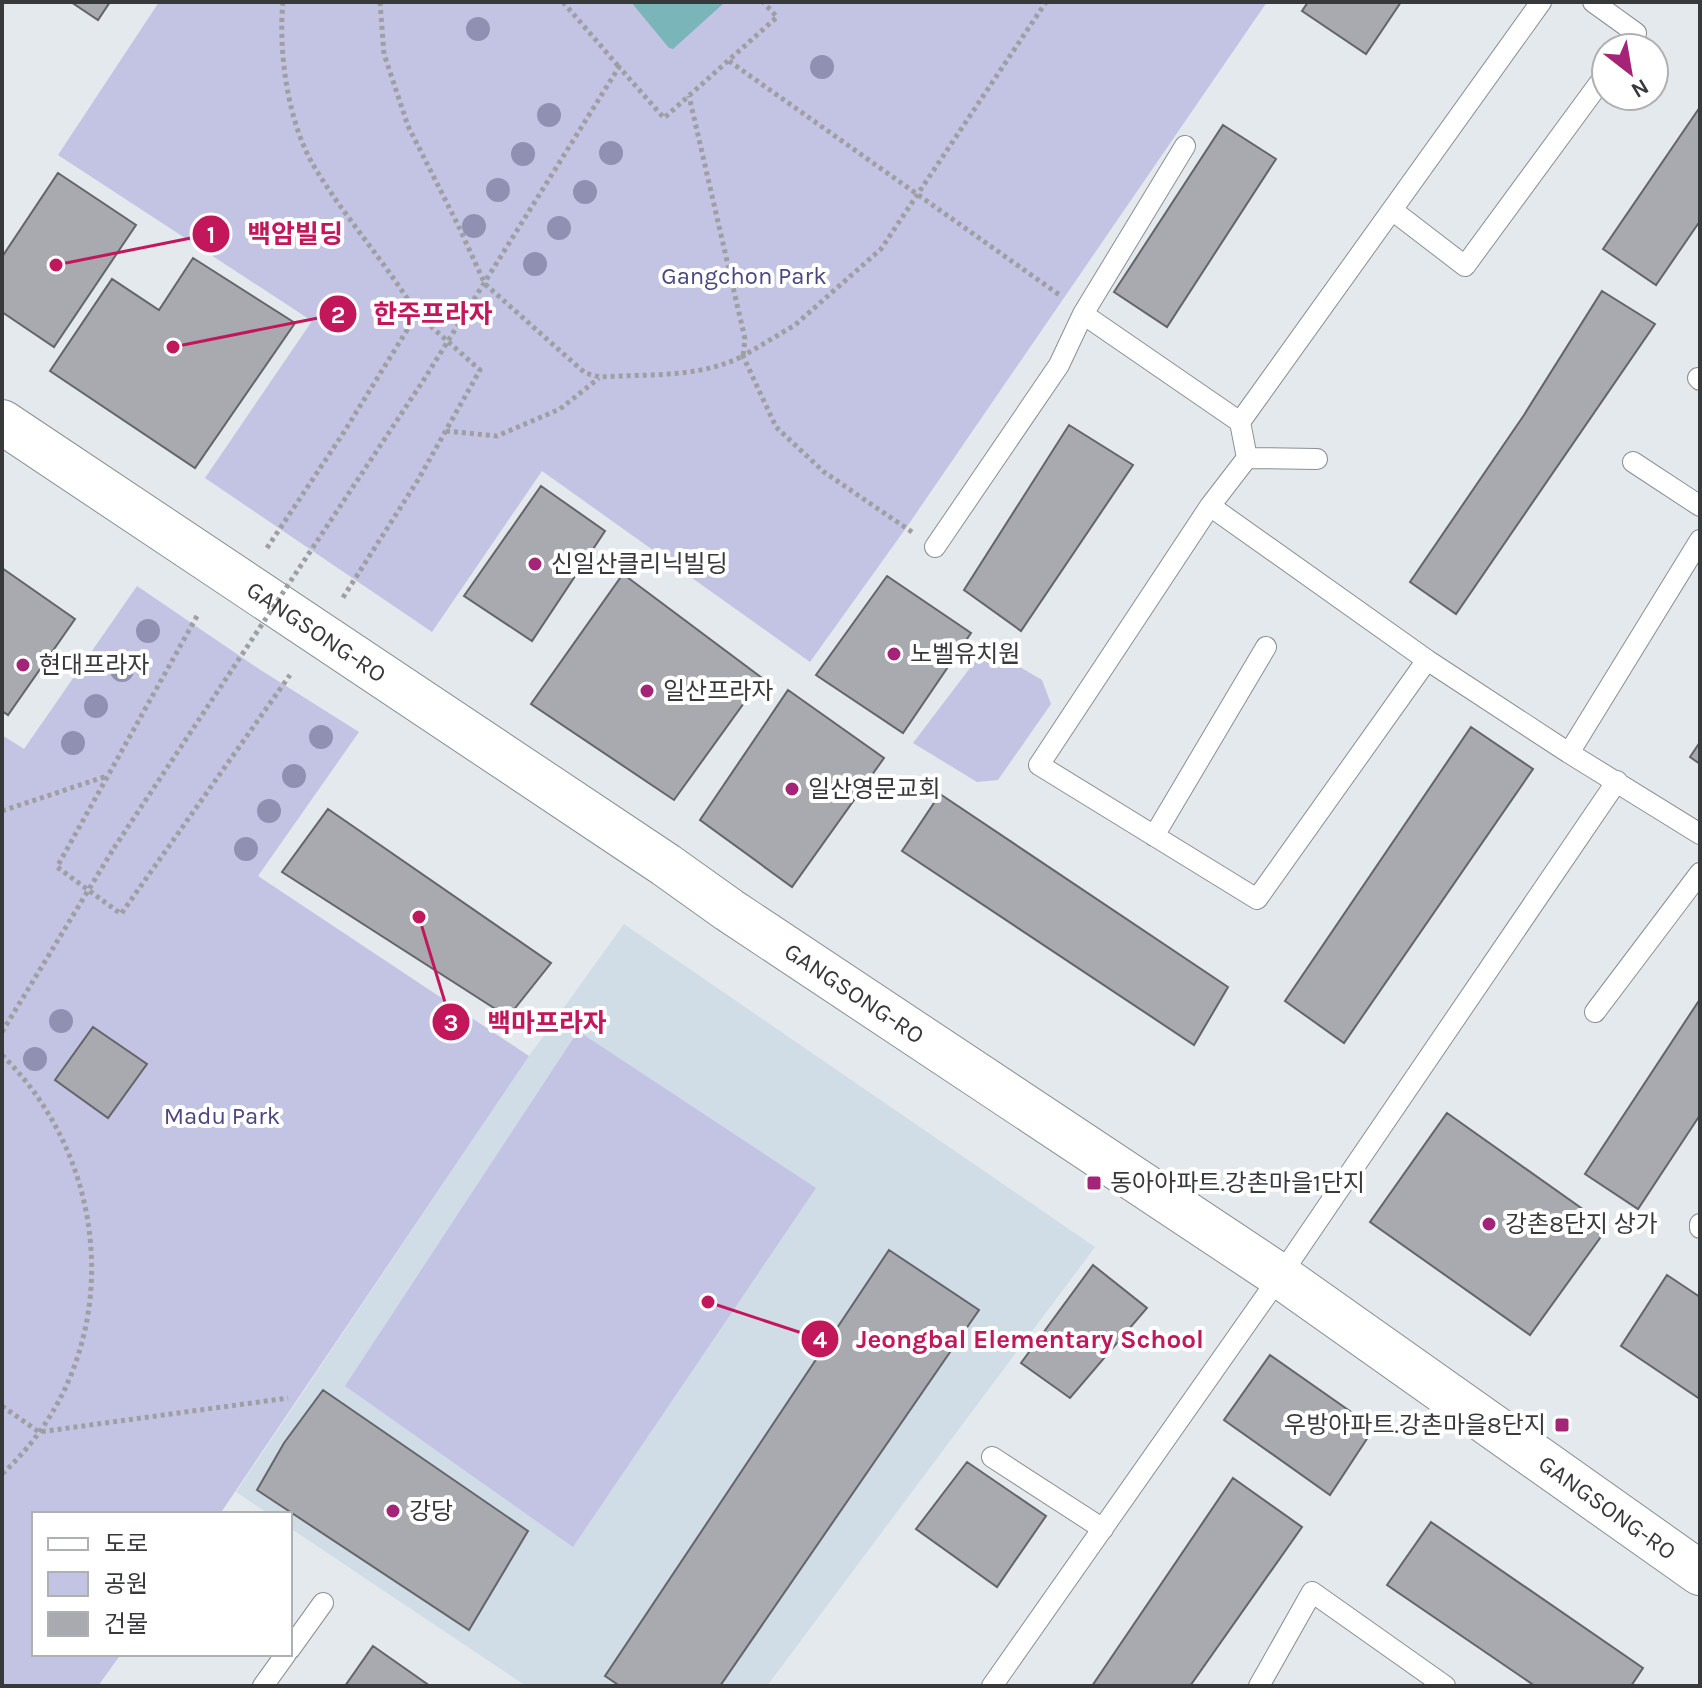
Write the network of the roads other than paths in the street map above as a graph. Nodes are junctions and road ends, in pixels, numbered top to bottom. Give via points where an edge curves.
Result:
1 (1541, 2) edge
2 (1593, 2) edge
3 (1635, 32) edge
4 (1590, 96) edge
5 (1185, 146) dead end
6 (1392, 210) junction
7 (1083, 314) junction
8 (2, 422) edge
9 (1240, 422) junction
10 (1247, 458) junction
11 (1317, 459) dead end
12 (1633, 462) dead end
13 (1210, 506) junction
14 (1700, 506) edge
15 (1700, 540) edge
16 (935, 547) road end
17 (1266, 647) dead end
18 (1427, 660) junction
19 (1569, 753) junction
20 (1617, 781) junction
21 (1700, 834) edge
22 (1154, 836) junction
23 (1700, 873) edge
24 (1595, 1012) dead end
25 (1280, 1276) junction
26 (992, 1457) dead end
27 (1103, 1529) junction
28 (1700, 1573) edge
29 (323, 1603) dead end
30 (292, 1646) edge
31 (285, 1656) edge
32 (263, 1686) edge
33 (993, 1686) edge
34 (1259, 1686) edge
35 (1445, 1686) edge

1 - 6 lane
2 - 3 lane
4 - 6 lane via 1465,266
5 - 7 lane
6 - 9 lane
7 - 9 lane
7 - 16 lane via 1059,365
8 - 25 main road, GANGSONG-RO
9 - 10 lane
10 - 11 lane
10 - 13 lane
12 - 14 lane
13 - 18 lane
13 - 22 lane via 1039,765
15 - 19 lane
17 - 22 lane
18 - 19 lane
18 - 22 lane via 1257,899
19 - 20 lane
20 - 21 lane
20 - 25 lane
23 - 24 lane
25 - 27 lane
25 - 28 main road, GANGSONG-RO
26 - 27 lane
27 - 33 lane
29 - 30 lane
31 - 32 lane
34 - 35 lane via 1312,1592

